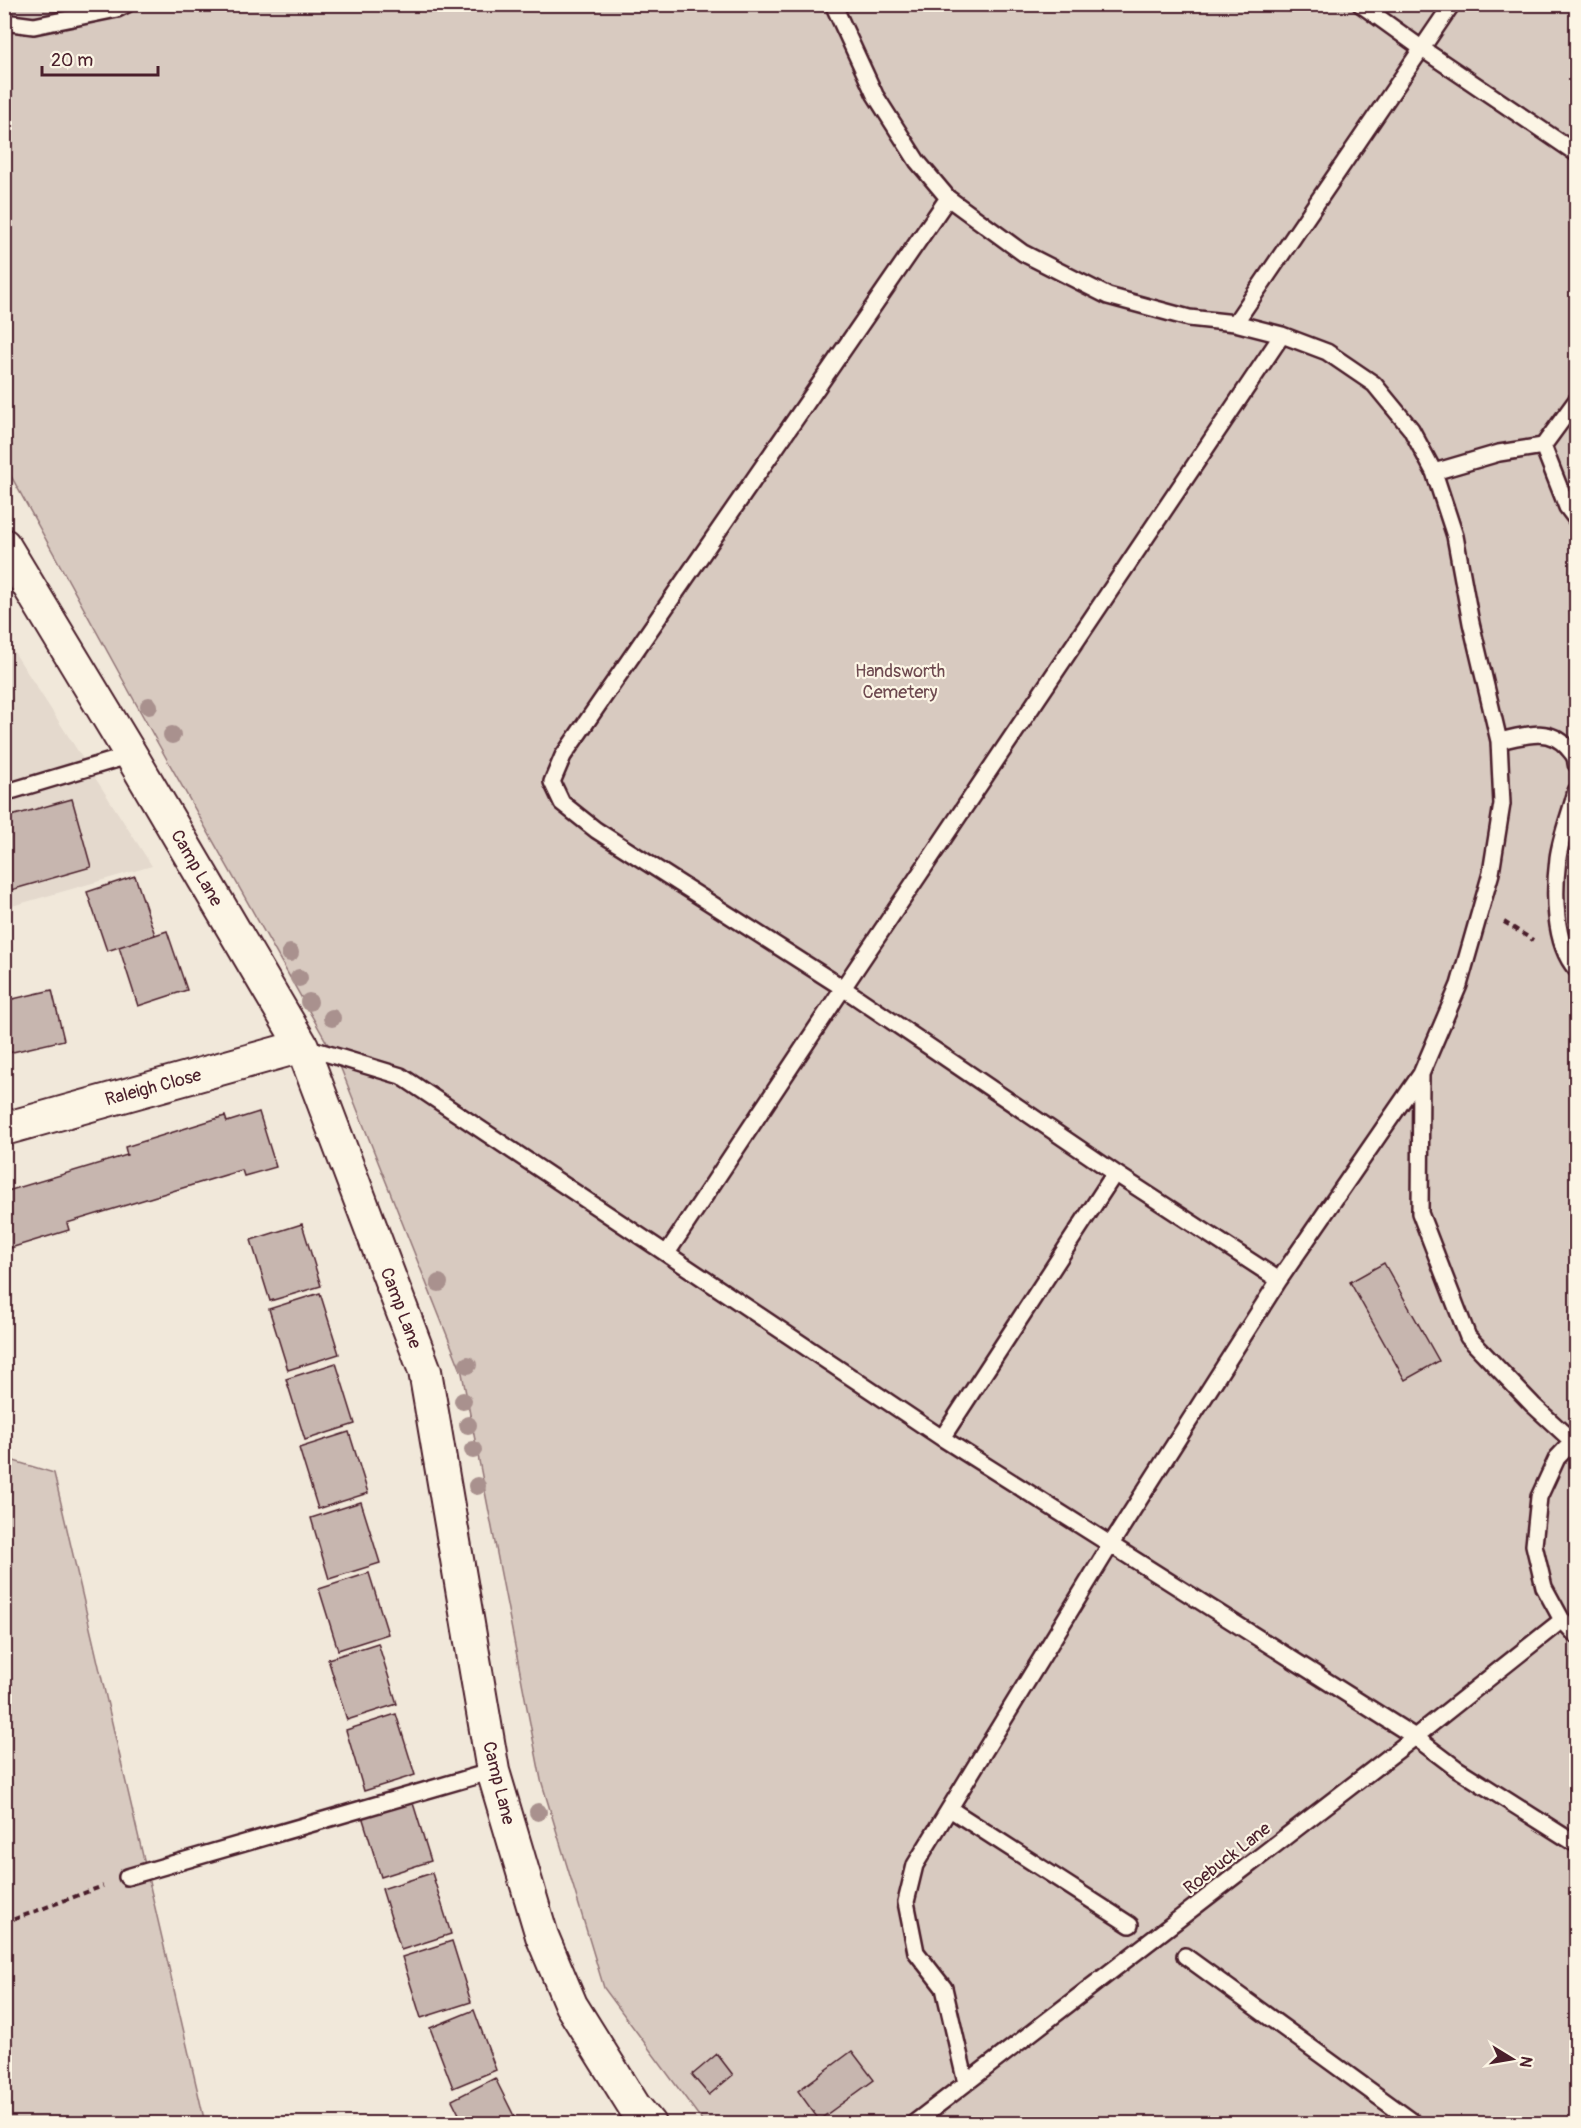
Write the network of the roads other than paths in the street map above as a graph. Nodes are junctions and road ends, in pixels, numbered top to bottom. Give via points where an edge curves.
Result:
1 (127, 4) edge
2 (1360, 4) edge
3 (1452, 4) edge
4 (835, 6) edge
5 (4, 22) edge
6 (1421, 48) junction
7 (1576, 153) edge
8 (948, 198) junction
9 (1235, 323) junction
10 (1282, 335) junction
11 (1576, 401) edge
12 (1543, 446) junction
13 (1434, 472) junction
14 (1576, 519) edge
15 (4, 544) edge
16 (1499, 741) junction
17 (131, 755) junction
18 (1576, 764) edge
19 (1576, 790) edge
20 (4, 793) edge
21 (1575, 968) edge
22 (843, 988) junction
23 (302, 1046) junction
24 (1421, 1074) junction
25 (4, 1129) edge
26 (1115, 1173) junction
27 (667, 1253) junction
28 (1279, 1280) junction
29 (942, 1438) junction
30 (1574, 1439) edge
31 (1111, 1544) junction
32 (1562, 1620) junction
33 (1576, 1635) edge
34 (1415, 1737) junction
35 (493, 1771) junction
36 (951, 1809) junction
37 (1576, 1844) edge
38 (127, 1877) road end
39 (1130, 1925) dead end
40 (1185, 1956) dead end
41 (966, 2083) junction
42 (920, 2121) edge
43 (1414, 2123) edge
44 (650, 2124) edge

1 - 5 lane via 34,26
2 - 6 lane
3 - 6 lane
4 - 8 lane via 875,95 917,161
6 - 7 lane
6 - 9 lane
8 - 9 lane via 1023,254 1108,296 1189,318
8 - 22 lane via 563,756 552,782 562,803 596,830
9 - 10 lane
10 - 13 lane via 1327,352 1374,384 1411,429
10 - 22 lane
11 - 12 lane
12 - 13 lane via 1499,453
12 - 14 lane
13 - 16 lane via 1455,536
15 - 17 street, Camp Lane
16 - 18 lane via 1539,732 1560,740 1576,757
16 - 24 lane via 1502,804 1491,873 1459,985
17 - 20 lane
17 - 23 street, Camp Lane
19 - 21 lane via 1558,856 1556,901 1562,945
22 - 26 lane
22 - 27 lane
23 - 25 street, Raleigh Close
23 - 27 lane via 401,1076
23 - 35 street, Camp Lane via 424,1371
24 - 28 lane
24 - 30 lane via 1420,1212 1468,1337 1533,1405
26 - 28 lane
26 - 29 lane
27 - 29 lane
28 - 31 lane
29 - 31 lane
30 - 32 lane via 1557,1458 1539,1497 1534,1545 1544,1587
31 - 34 lane
31 - 36 lane
32 - 33 lane
32 - 34 lane, Roebuck Lane
34 - 37 lane via 1456,1768
34 - 41 lane, Roebuck Lane
35 - 38 lane
35 - 44 street, Camp Lane via 542,1936 571,2005 634,2106
36 - 39 lane
36 - 41 lane via 915,1865 906,1902 915,1952 944,1988
40 - 43 lane
41 - 42 lane, Roebuck Lane

